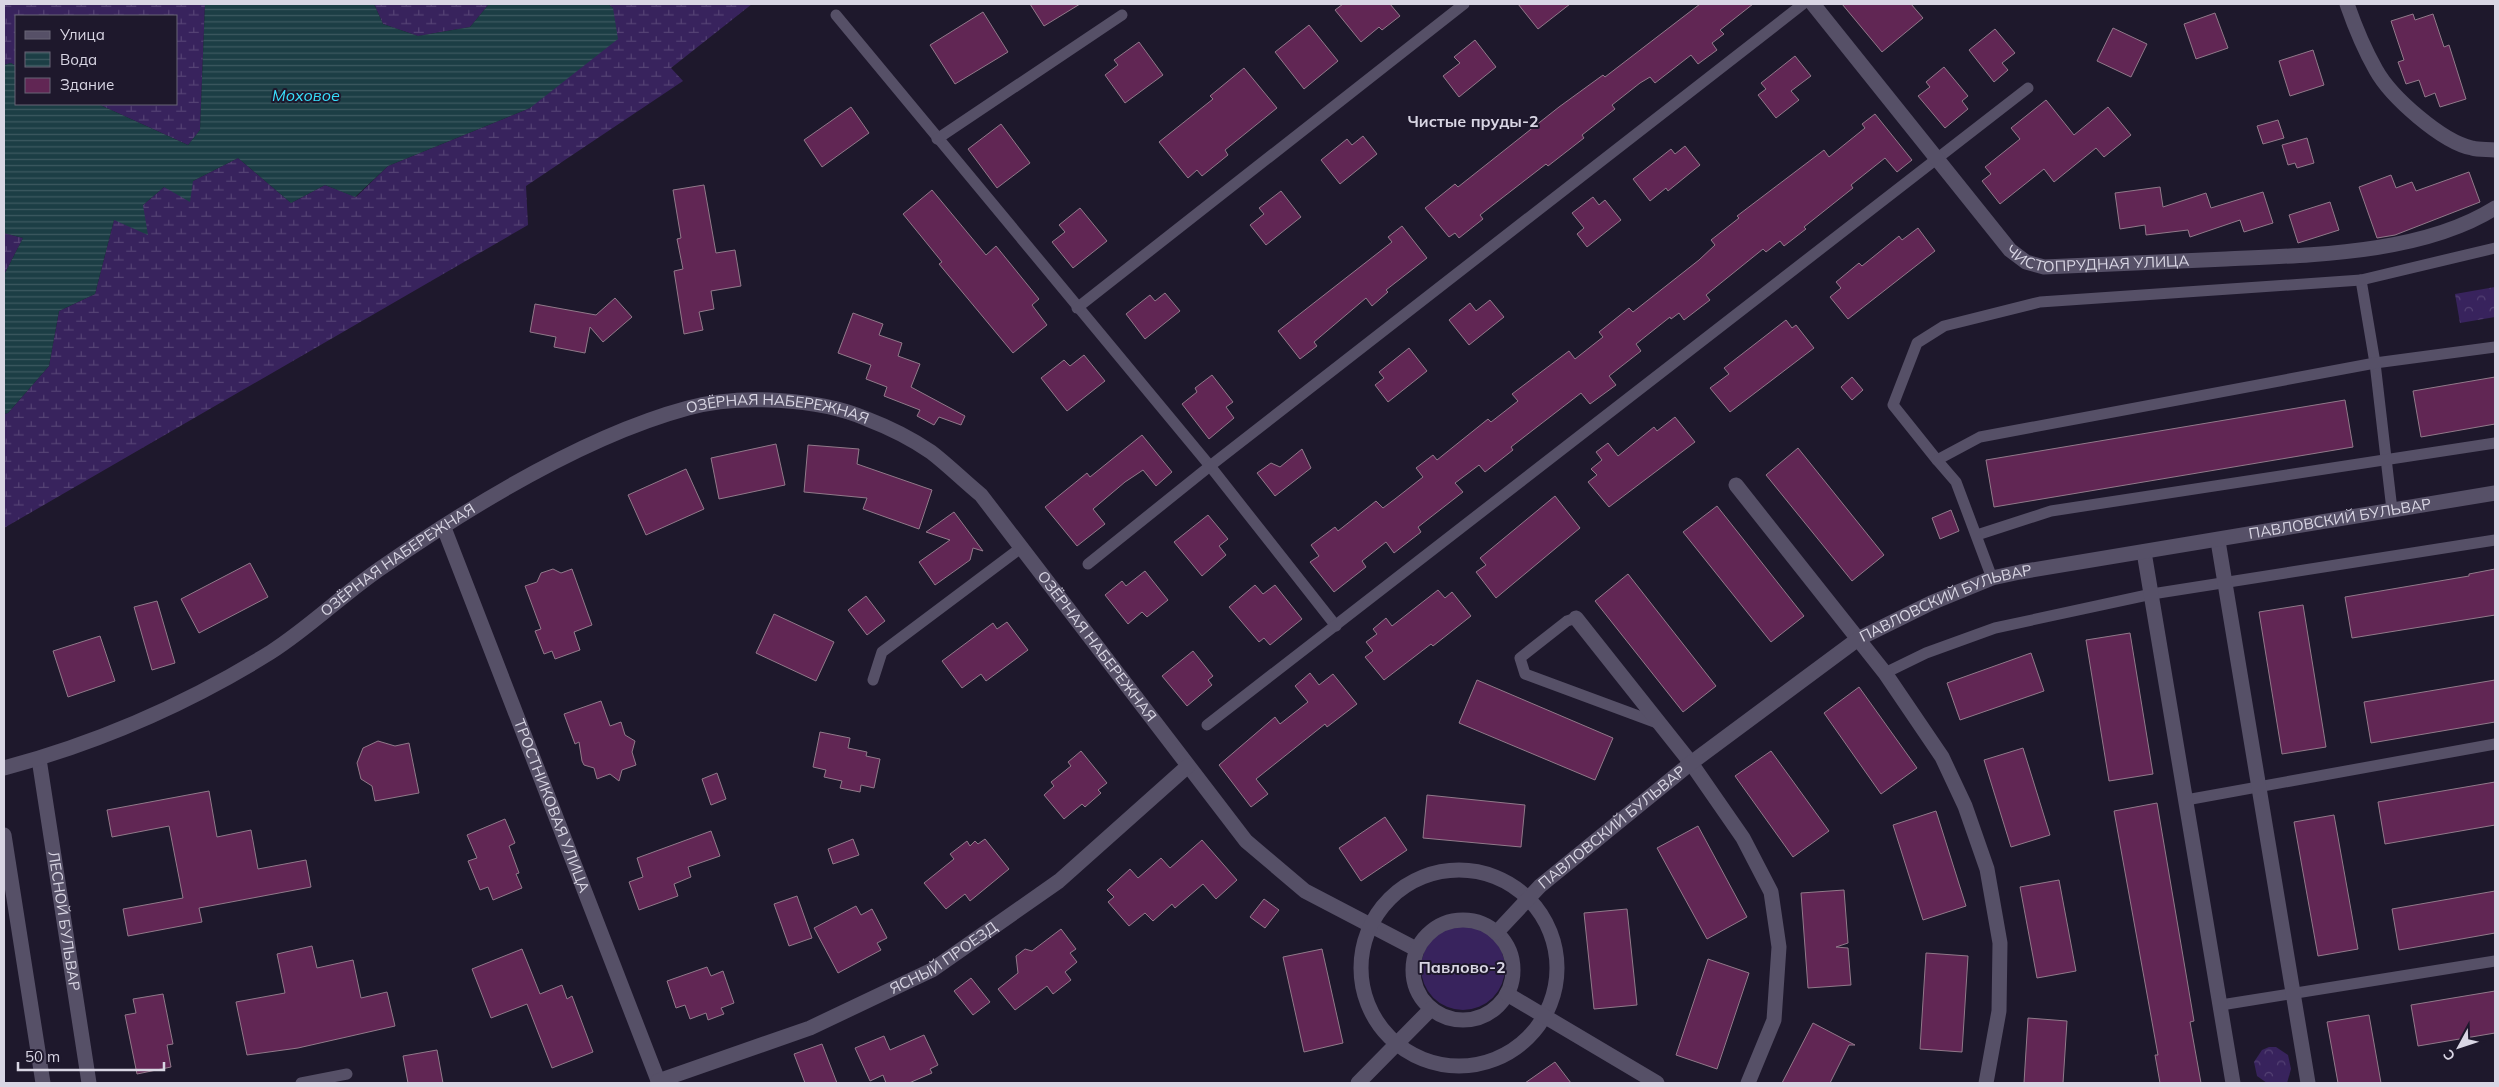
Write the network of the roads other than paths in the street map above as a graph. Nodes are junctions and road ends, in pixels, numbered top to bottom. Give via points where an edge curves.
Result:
1 (1464, 4) edge
2 (1802, 4) edge
3 (1813, 4) edge
4 (2347, 4) edge
5 (836, 15) dead end
6 (1122, 15) dead end
7 (2028, 88) dead end
8 (937, 139) junction
9 (2495, 150) edge
10 (1940, 159) junction
11 (2495, 208) edge
12 (2495, 248) edge
13 (2361, 280) junction
14 (1077, 308) junction
15 (2495, 348) edge
16 (2375, 363) junction
17 (2495, 443) edge
18 (1937, 460) junction
19 (2386, 461) junction
20 (1210, 466) junction
21 (1736, 485) dead end
22 (2495, 493) edge
23 (2392, 510) junction
24 (444, 528) junction
25 (1977, 535) junction
26 (2218, 540) junction
27 (2495, 540) edge
28 (1022, 546) junction
29 (2144, 552) junction
30 (1088, 564) dead end
31 (1992, 578) junction
32 (2225, 584) junction
33 (2152, 594) junction
34 (1576, 618) joint
35 (1336, 626) junction
36 (1858, 638) junction
37 (1885, 674) junction
38 (873, 680) dead end
39 (1660, 724) junction
40 (1207, 725) dead end
41 (2495, 744) edge
42 (39, 759) junction
43 (1691, 763) junction
44 (1188, 766) junction
45 (4, 768) edge
46 (2260, 787) junction
47 (2186, 800) junction
48 (4, 835) edge
49 (1527, 897) junction
50 (1370, 926) junction
51 (1497, 932) junction
52 (1416, 949) junction
53 (2495, 961) edge
54 (1507, 994) junction
55 (2294, 994) junction
56 (2221, 1005) junction
57 (1430, 1009) junction
58 (1545, 1017) junction
59 (1395, 1044) junction
60 (347, 1074) dead end
61 (658, 1082) edge
62 (43, 1083) edge
63 (89, 1083) edge
64 (301, 1083) edge
65 (1358, 1083) edge
66 (1657, 1083) edge
67 (1748, 1083) edge
68 (1986, 1083) edge
69 (2233, 1083) edge
70 (2308, 1083) edge

1 - 14 lane
2 - 20 lane
3 - 10 street, ЧИСТОПРУДНАЯ УЛИЦА
4 - 9 street via 2376,72 2404,104 2434,130 2472,148
5 - 8 lane
6 - 8 lane
7 - 10 lane
8 - 14 lane
10 - 11 street, ЧИСТОПРУДНАЯ УЛИЦА via 2010,250 2026,262 2044,267 2314,255 2445,233
10 - 35 lane
12 - 13 lane
13 - 16 lane
13 - 18 lane via 2040,302 1944,326 1917,344 1893,405
14 - 20 lane
15 - 16 lane
16 - 18 lane via 1980,437
16 - 19 lane
17 - 19 lane
18 - 25 lane via 1956,482
19 - 23 lane
19 - 25 lane via 2051,511
20 - 30 lane
20 - 35 lane
21 - 36 street
22 - 23 street, ПАВЛОВСКИЙ БУЛЬВАР
23 - 26 street, ПАВЛОВСКИЙ БУЛЬВАР
24 - 28 street, ОЗЁРНАЯ НАБЕРЕЖНАЯ via 518,483 616,432 690,407 745,400 806,403 866,418 930,452 981,495
24 - 42 street, ОЗЁРНАЯ НАБЕРЕЖНАЯ via 379,569 272,651 159,712
24 - 61 street, ТРОСТНИКОВАЯ УЛИЦА
25 - 31 lane
26 - 29 street, ПАВЛОВСКИЙ БУЛЬВАР
26 - 32 street
27 - 32 lane
28 - 38 lane via 882,652
28 - 44 street, ОЗЁРНАЯ НАБЕРЕЖНАЯ
29 - 31 street, ПАВЛОВСКИЙ БУЛЬВАР
29 - 33 street
31 - 36 street, ПАВЛОВСКИЙ БУЛЬВАР
32 - 33 lane
32 - 46 street
33 - 37 lane via 1995,628 1926,652
33 - 47 street
34 - 39 street
34 - 39 lane via 1567,621 1520,658 1525,674
35 - 40 lane
36 - 37 street
36 - 43 street, ПАВЛОВСКИЙ БУЛЬВАР
37 - 68 street via 1942,757 1965,806 1987,869 2000,953 1999,1011
39 - 43 street
41 - 46 lane
42 - 45 street, ОЗЁРНАЯ НАБЕРЕЖНАЯ
42 - 63 street, ЛЕСНОЙ БУЛЬВАР
43 - 49 street, ПАВЛОВСКИЙ БУЛЬВАР
43 - 67 street via 1743,838 1771,892 1779,948 1774,1020
44 - 50 street, ОЗЁРНАЯ НАБЕРЕЖНАЯ via 1246,841 1305,891
44 - 61 street, ЯСНЫЙ ПРОЕЗД via 1059,882 932,970 810,1028
46 - 47 lane
46 - 55 street
47 - 56 street
48 - 62 street
49 - 50 street via 1501,879 1471,871 1440,872 1412,882 1387,901
49 - 51 street, ПАВЛОВСКИЙ БУЛЬВАР
49 - 58 street via 1543,916 1554,940 1558,966 1555,991
50 - 52 street, ОЗЁРНАЯ НАБЕРЕЖНАЯ
50 - 59 street via 1361,957 1363,989 1375,1019
51 - 52 street via 1481,922 1462,919 1443,923 1427,933
51 - 54 street via 1508,946 1513,962 1513,979
52 - 57 street via 1413,981
53 - 55 lane
54 - 57 street via 1496,1008 1481,1017 1464,1020 1446,1018
54 - 58 street
55 - 56 lane
55 - 70 street
56 - 69 street
57 - 59 street
58 - 59 street via 1524,1043 1494,1060 1460,1067 1425,1061
58 - 66 street
59 - 65 street
60 - 64 lane

